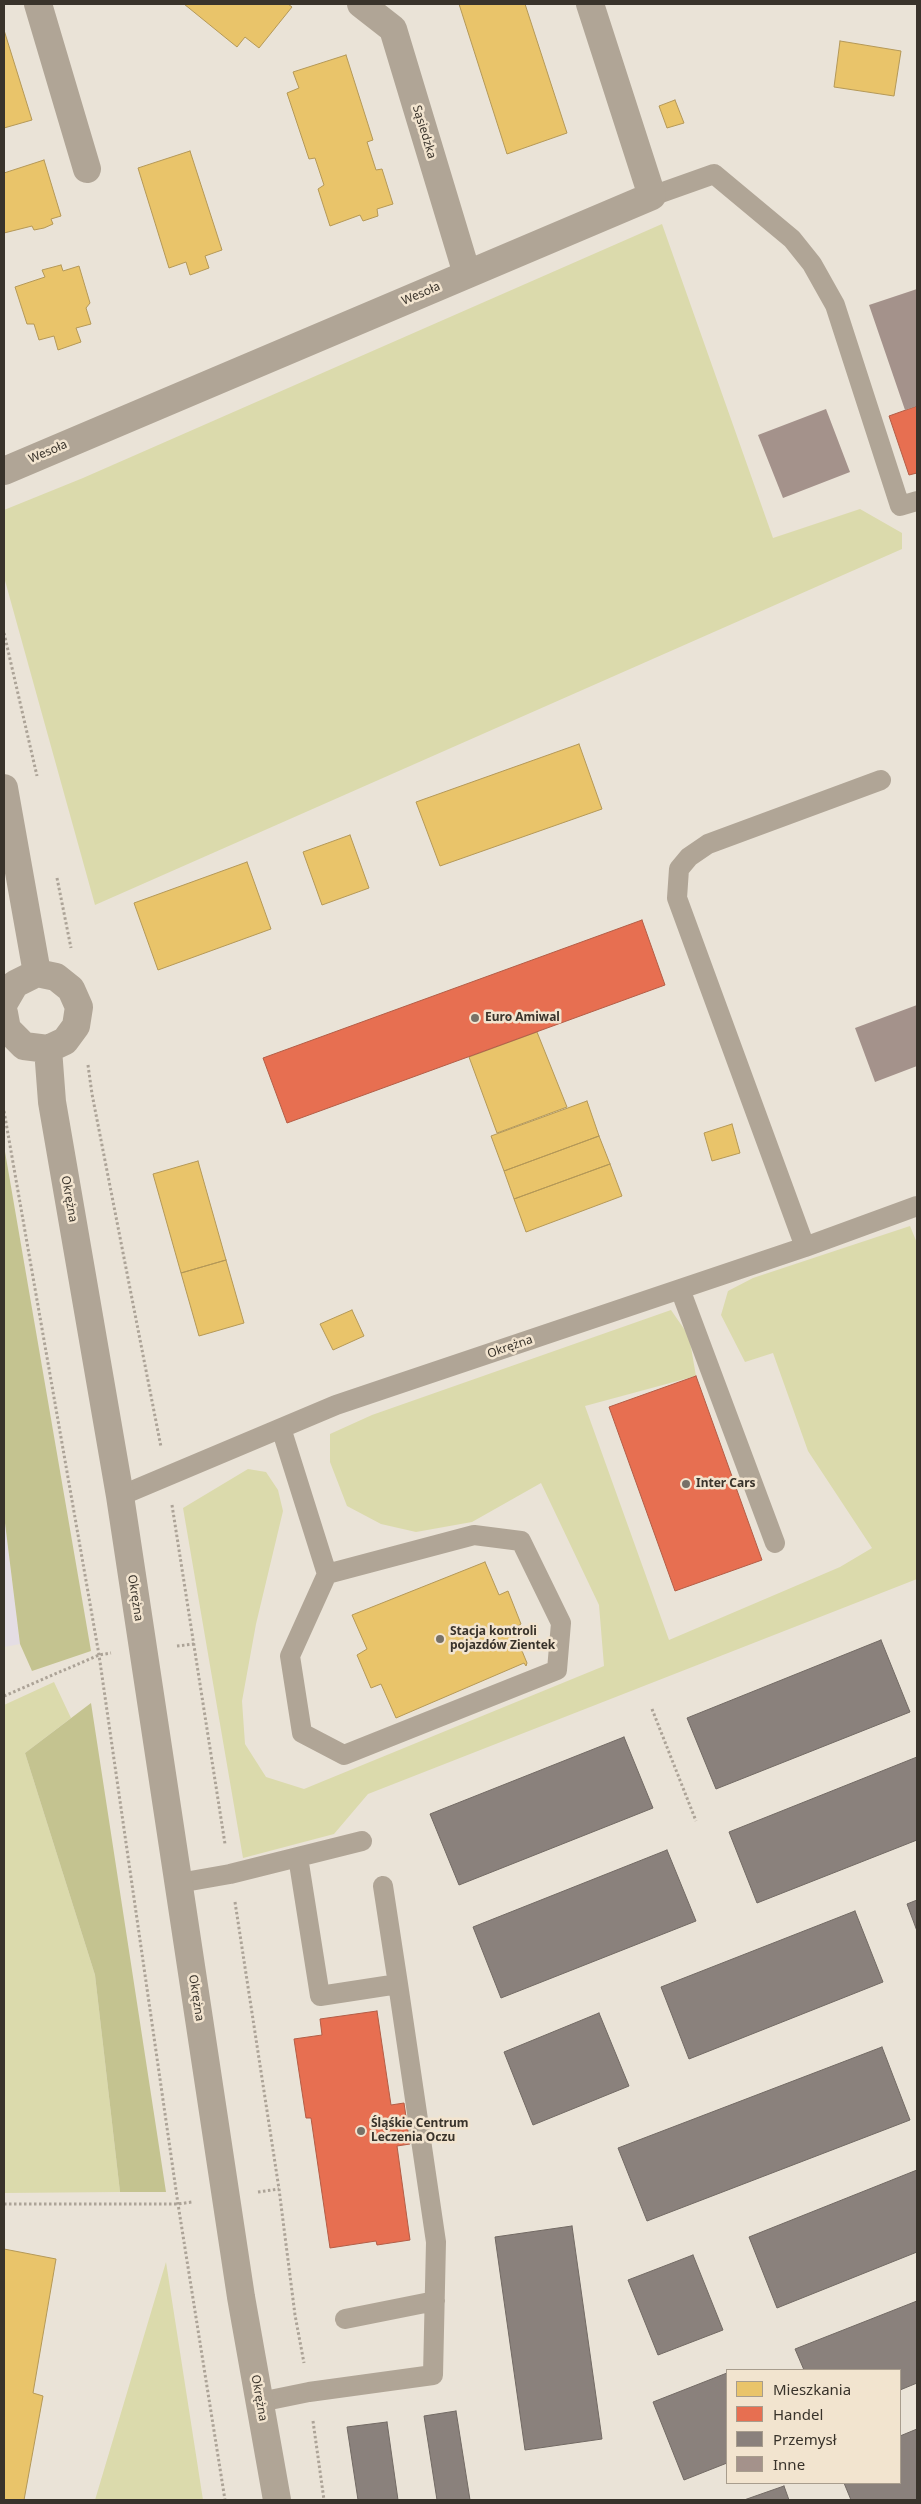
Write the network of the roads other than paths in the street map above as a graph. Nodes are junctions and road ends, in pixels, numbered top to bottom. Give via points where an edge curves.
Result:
1 (38, 4) edge
2 (361, 4) edge
3 (590, 4) edge
4 (87, 169) dead end
5 (652, 196) junction
6 (467, 274) junction
7 (4, 471) edge
8 (917, 501) edge
9 (881, 780) dead end
10 (4, 788) edge
11 (37, 973) junction
12 (4, 1019) edge
13 (48, 1049) junction
14 (911, 1208) edge
15 (805, 1247) junction
16 (680, 1289) junction
17 (281, 1428) junction
18 (120, 1496) junction
19 (775, 1543) dead end
20 (327, 1574) junction
21 (362, 1841) dead end
22 (298, 1857) junction
23 (179, 1883) junction
24 (383, 1886) dead end
25 (398, 1984) junction
26 (435, 2301) junction
27 (345, 2319) dead end
28 (260, 2402) junction
29 (277, 2500) edge

1 - 4 street
2 - 6 street, Sąsiedzka via 393,29
3 - 5 street
5 - 6 street, Wesoła
5 - 8 lane via 714,174 792,239 812,264 835,305 900,506
6 - 7 street, Wesoła
9 - 15 lane via 708,844 688,857 679,869 677,898
10 - 11 street
11 - 12 street via 14,984
11 - 13 street via 56,977 72,989 79,1007 76,1026 65,1041
12 - 13 street via 24,1046
13 - 18 street, Okrężna via 52,1102
14 - 15 lane, Okrężna
15 - 16 lane, Okrężna
16 - 17 lane, Okrężna via 336,1405
16 - 19 lane
17 - 18 lane, Okrężna
17 - 20 lane
18 - 23 street, Okrężna
20 - 20 lane via 290,1656 302,1733 344,1755 557,1670 561,1622 521,1541 474,1535
21 - 22 lane
22 - 23 lane
22 - 25 lane via 320,1996
23 - 28 street, Okrężna via 238,2278
24 - 25 lane
25 - 26 lane via 436,2242
26 - 27 lane
26 - 28 lane via 433,2374
28 - 29 street, Okrężna

